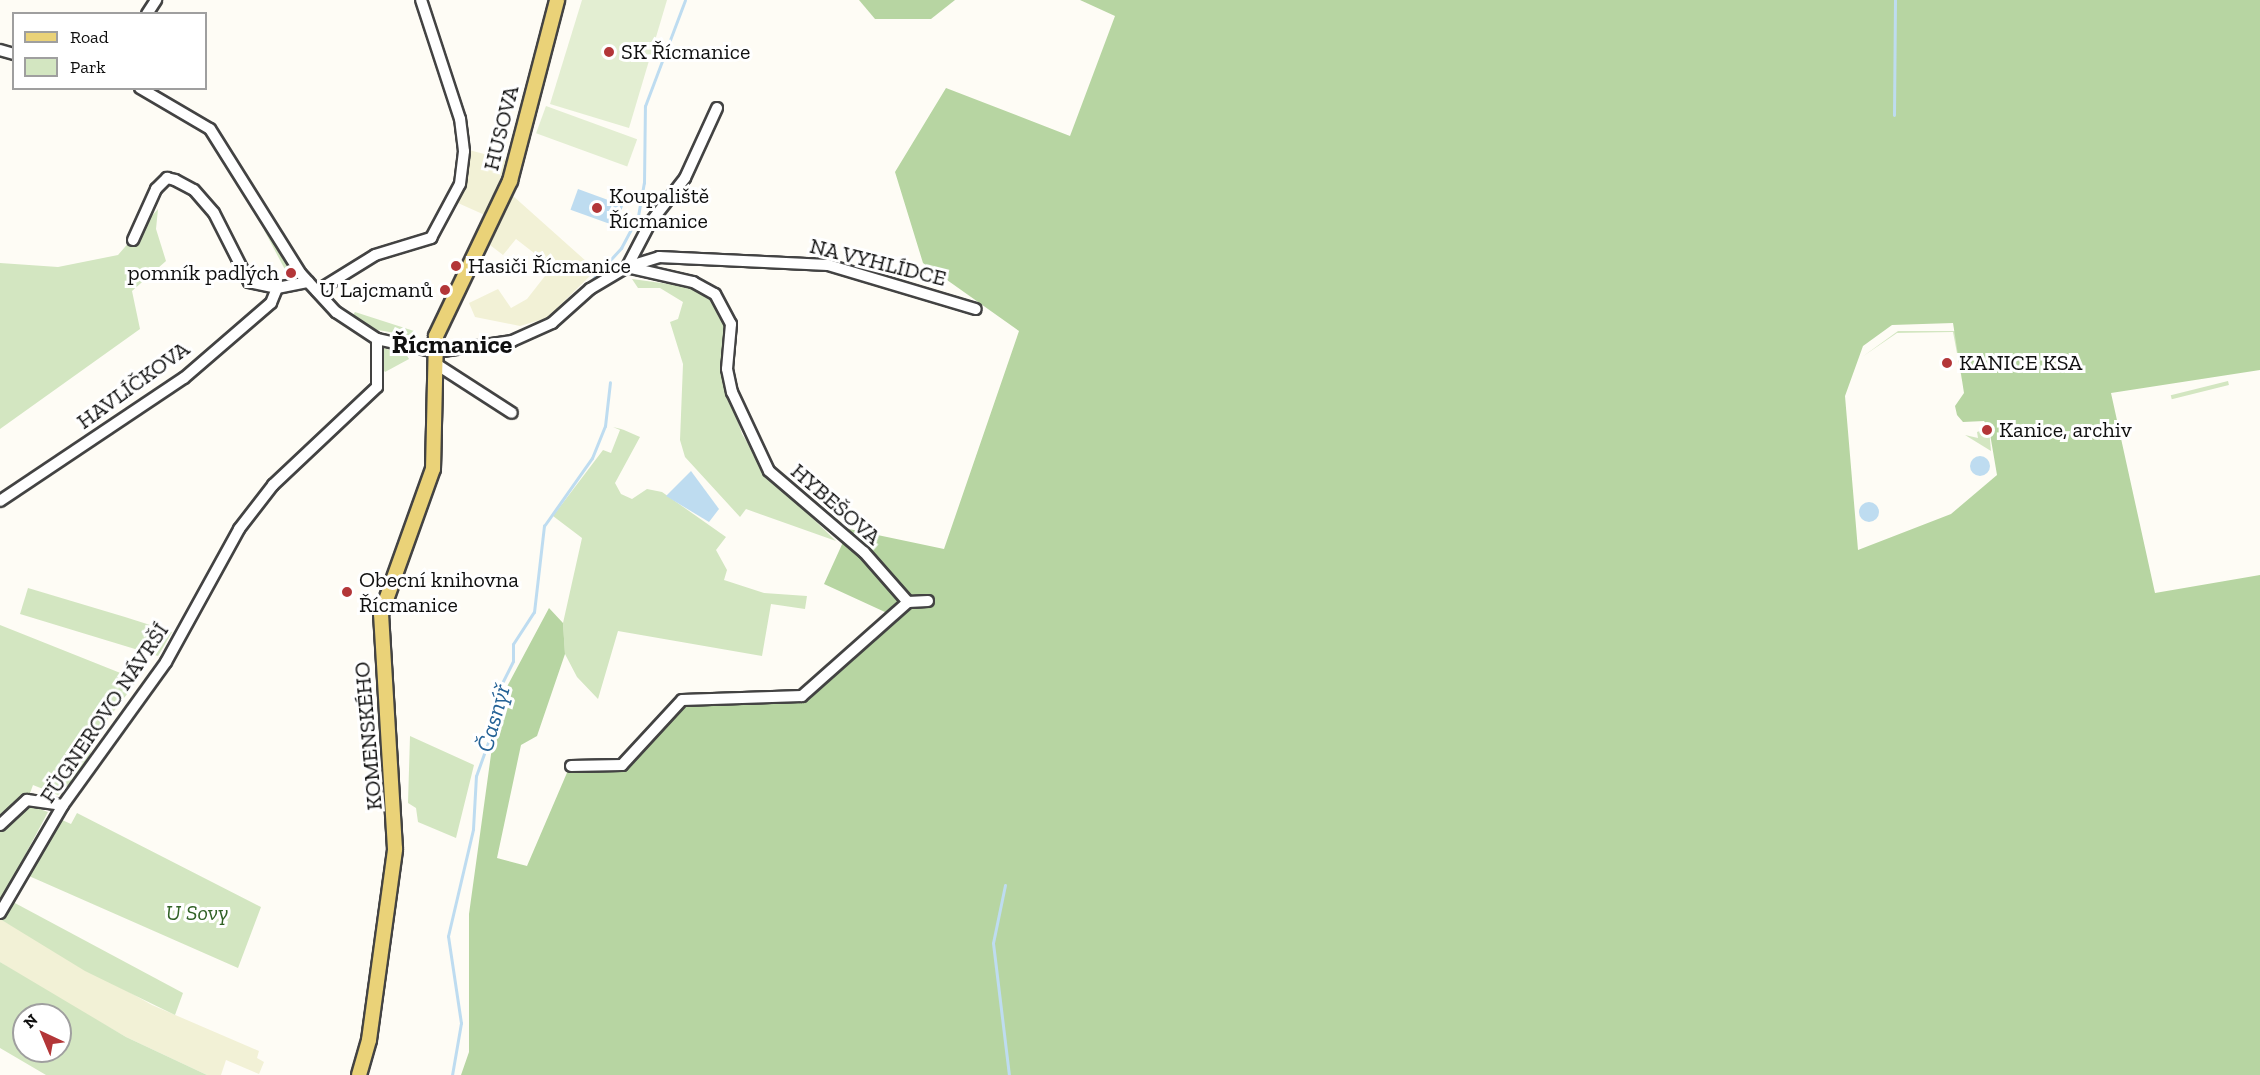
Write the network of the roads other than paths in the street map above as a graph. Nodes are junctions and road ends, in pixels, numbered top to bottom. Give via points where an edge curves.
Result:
1 (421, 0) edge
2 (557, 0) edge
3 (143, 90) edge
4 (717, 108) dead end
5 (133, 240) dead end
6 (627, 267) junction
7 (308, 282) junction
8 (277, 288) junction
9 (317, 291) junction
10 (976, 309) dead end
11 (376, 339) junction
12 (436, 358) junction
13 (512, 413) dead end
14 (0, 501) edge
15 (928, 601) dead end
16 (908, 602) junction
17 (571, 766) dead end
18 (63, 805) junction
19 (0, 825) edge
20 (0, 913) edge
21 (358, 1075) edge

1 - 9 street via 460,119 460,184 431,238 375,255
2 - 12 main road, HUSOVA via 510,181 441,321
3 - 7 street via 210,129
4 - 6 street via 686,178 650,223
5 - 8 street via 156,189 167,178 175,180 194,190 214,213 249,282
6 - 10 street, NA VYHLÍDCE via 659,257 786,260 828,265
6 - 12 street via 532,333
6 - 16 street, HYBEŠOVA via 693,282 723,302 731,324 727,369 732,392 769,471 864,552
7 - 8 street
7 - 9 street
8 - 14 street, HAVLÍČKOVA via 271,303 184,378
9 - 11 street via 336,312
11 - 12 street
11 - 18 street, FÜGNEROVO NÁVRŠÍ via 377,387 303,454 239,529 166,662
12 - 13 street
12 - 21 main road, KOMENSKÉHO via 433,469 381,614 395,849 369,1040
15 - 16 street
16 - 17 street via 802,696 682,700 622,765
18 - 19 street via 27,800
18 - 20 street, FÜGNEROVO NÁVRŠÍ

